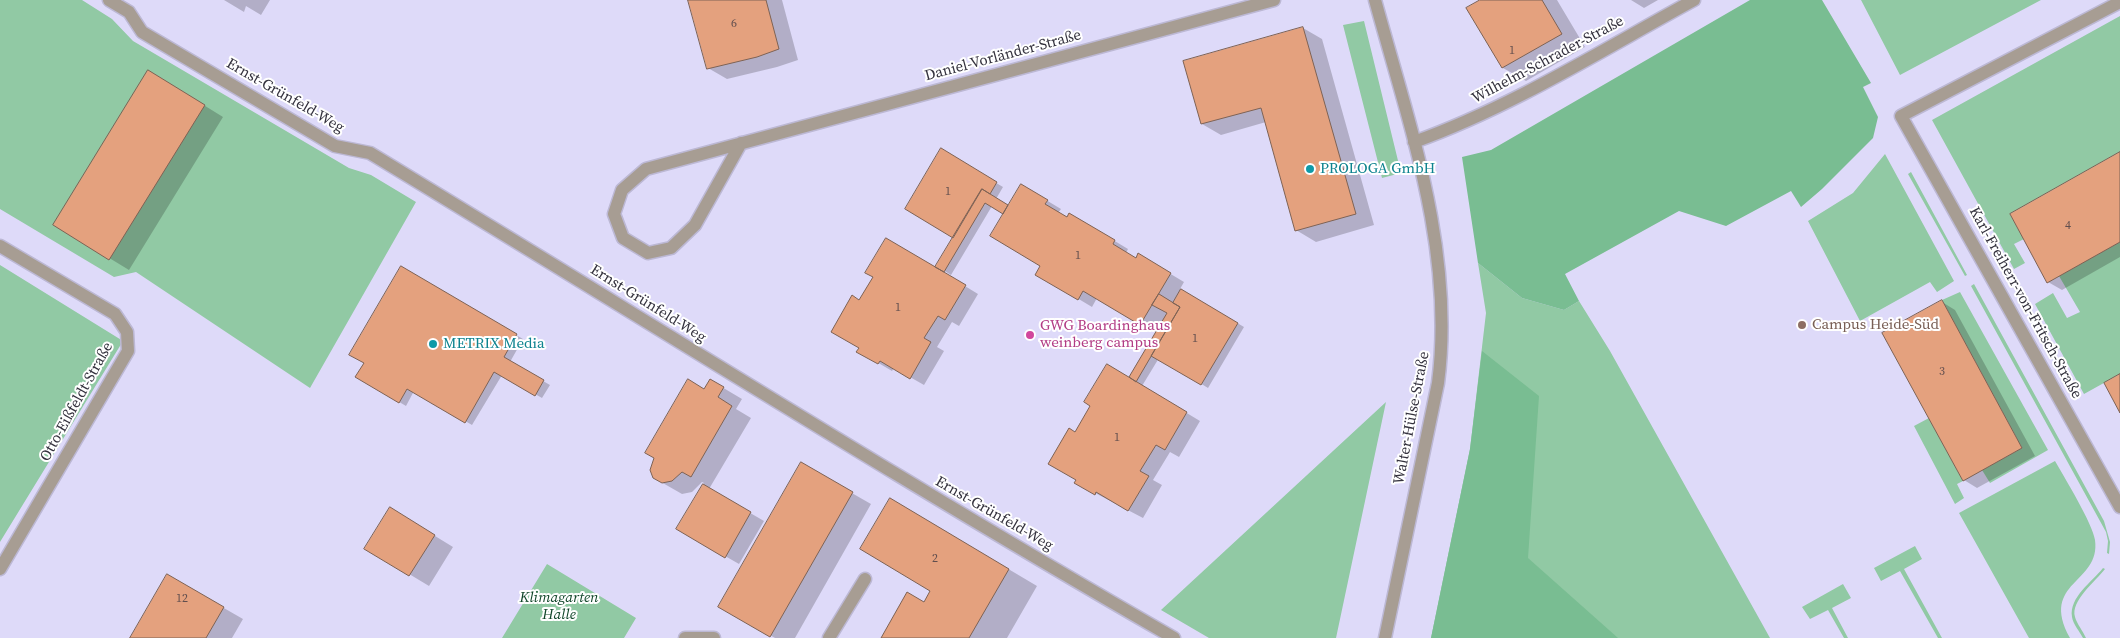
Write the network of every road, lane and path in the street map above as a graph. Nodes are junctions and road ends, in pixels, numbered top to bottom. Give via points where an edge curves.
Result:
1 (109, 0) edge
2 (1274, 0) edge
3 (1375, 0) edge
4 (1694, 0) edge
5 (2120, 2) edge
6 (1414, 142) junction
7 (740, 143) junction
8 (0, 246) edge
9 (2120, 507) edge
10 (0, 569) edge
11 (865, 579) dead end
12 (684, 638) edge
13 (714, 638) edge
14 (829, 638) edge
15 (1174, 638) edge
16 (1385, 638) edge

1 - 15 street, Ernst-Grünfeld-Weg via 129,12 142,32 335,146 370,154 838,441
2 - 7 street, Daniel-Vorländer-Straße
3 - 6 street, Walter-Hülse-Straße
4 - 6 street, Wilhelm-Schrader-Straße via 1498,107
5 - 9 street, Karl-Freiherr-von-Fritsch-Straße via 1901,116
6 - 16 street, Walter-Hülse-Straße via 1438,253 1442,287 1442,357
7 - 7 street, Daniel-Vorländer-Straße via 646,169 622,190 614,214 623,238 648,253 671,248 695,225
8 - 10 street, Otto-Eißfeldt-Straße via 115,314 128,332 128,351
11 - 14 street
12 - 13 street

